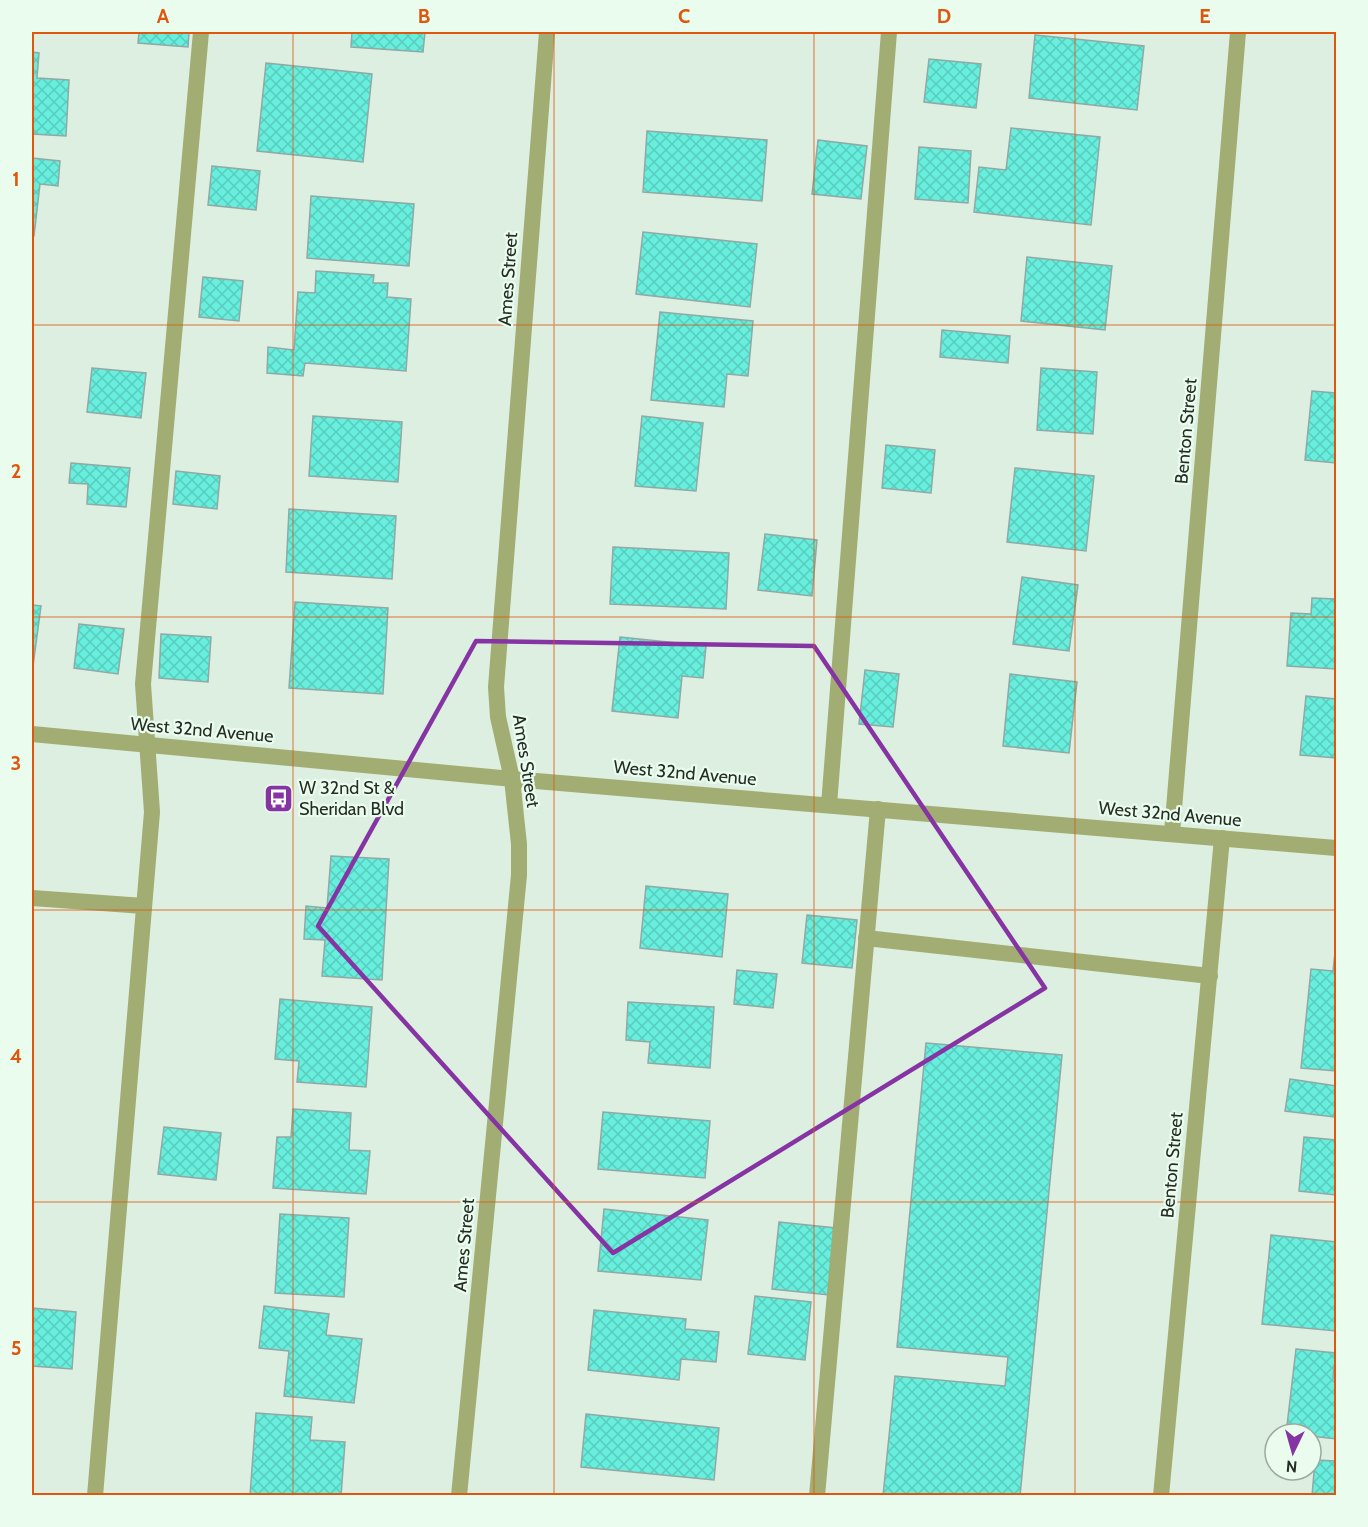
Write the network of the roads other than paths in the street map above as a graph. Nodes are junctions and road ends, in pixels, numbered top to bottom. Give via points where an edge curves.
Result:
1 (201, 32) edge
2 (547, 32) edge
3 (889, 32) edge
4 (1238, 32) edge
5 (32, 734) edge
6 (146, 744) junction
7 (512, 779) junction
8 (829, 805) junction
9 (878, 809) junction
10 (1172, 833) junction
11 (1222, 838) junction
12 (1336, 848) edge
13 (32, 898) edge
14 (144, 906) junction
15 (866, 938) junction
16 (1210, 976) junction
17 (95, 1496) edge
18 (459, 1496) edge
19 (817, 1496) edge
20 (1161, 1496) edge

1 - 6 street via 143,684
2 - 7 street, Ames Street via 496,687 498,717
3 - 8 street
4 - 10 street, Benton Street
5 - 6 street, West 32nd Avenue
6 - 7 street, West 32nd Avenue
6 - 14 street via 152,812
7 - 8 street, West 32nd Avenue
7 - 18 street, Ames Street via 519,875
8 - 9 street, West 32nd Avenue
9 - 10 street, West 32nd Avenue
9 - 15 street
10 - 11 street, West 32nd Avenue
11 - 12 street, West 32nd Avenue
11 - 16 street, Benton Street
13 - 14 street
14 - 17 street
15 - 16 street
15 - 19 street
16 - 20 street, Benton Street

